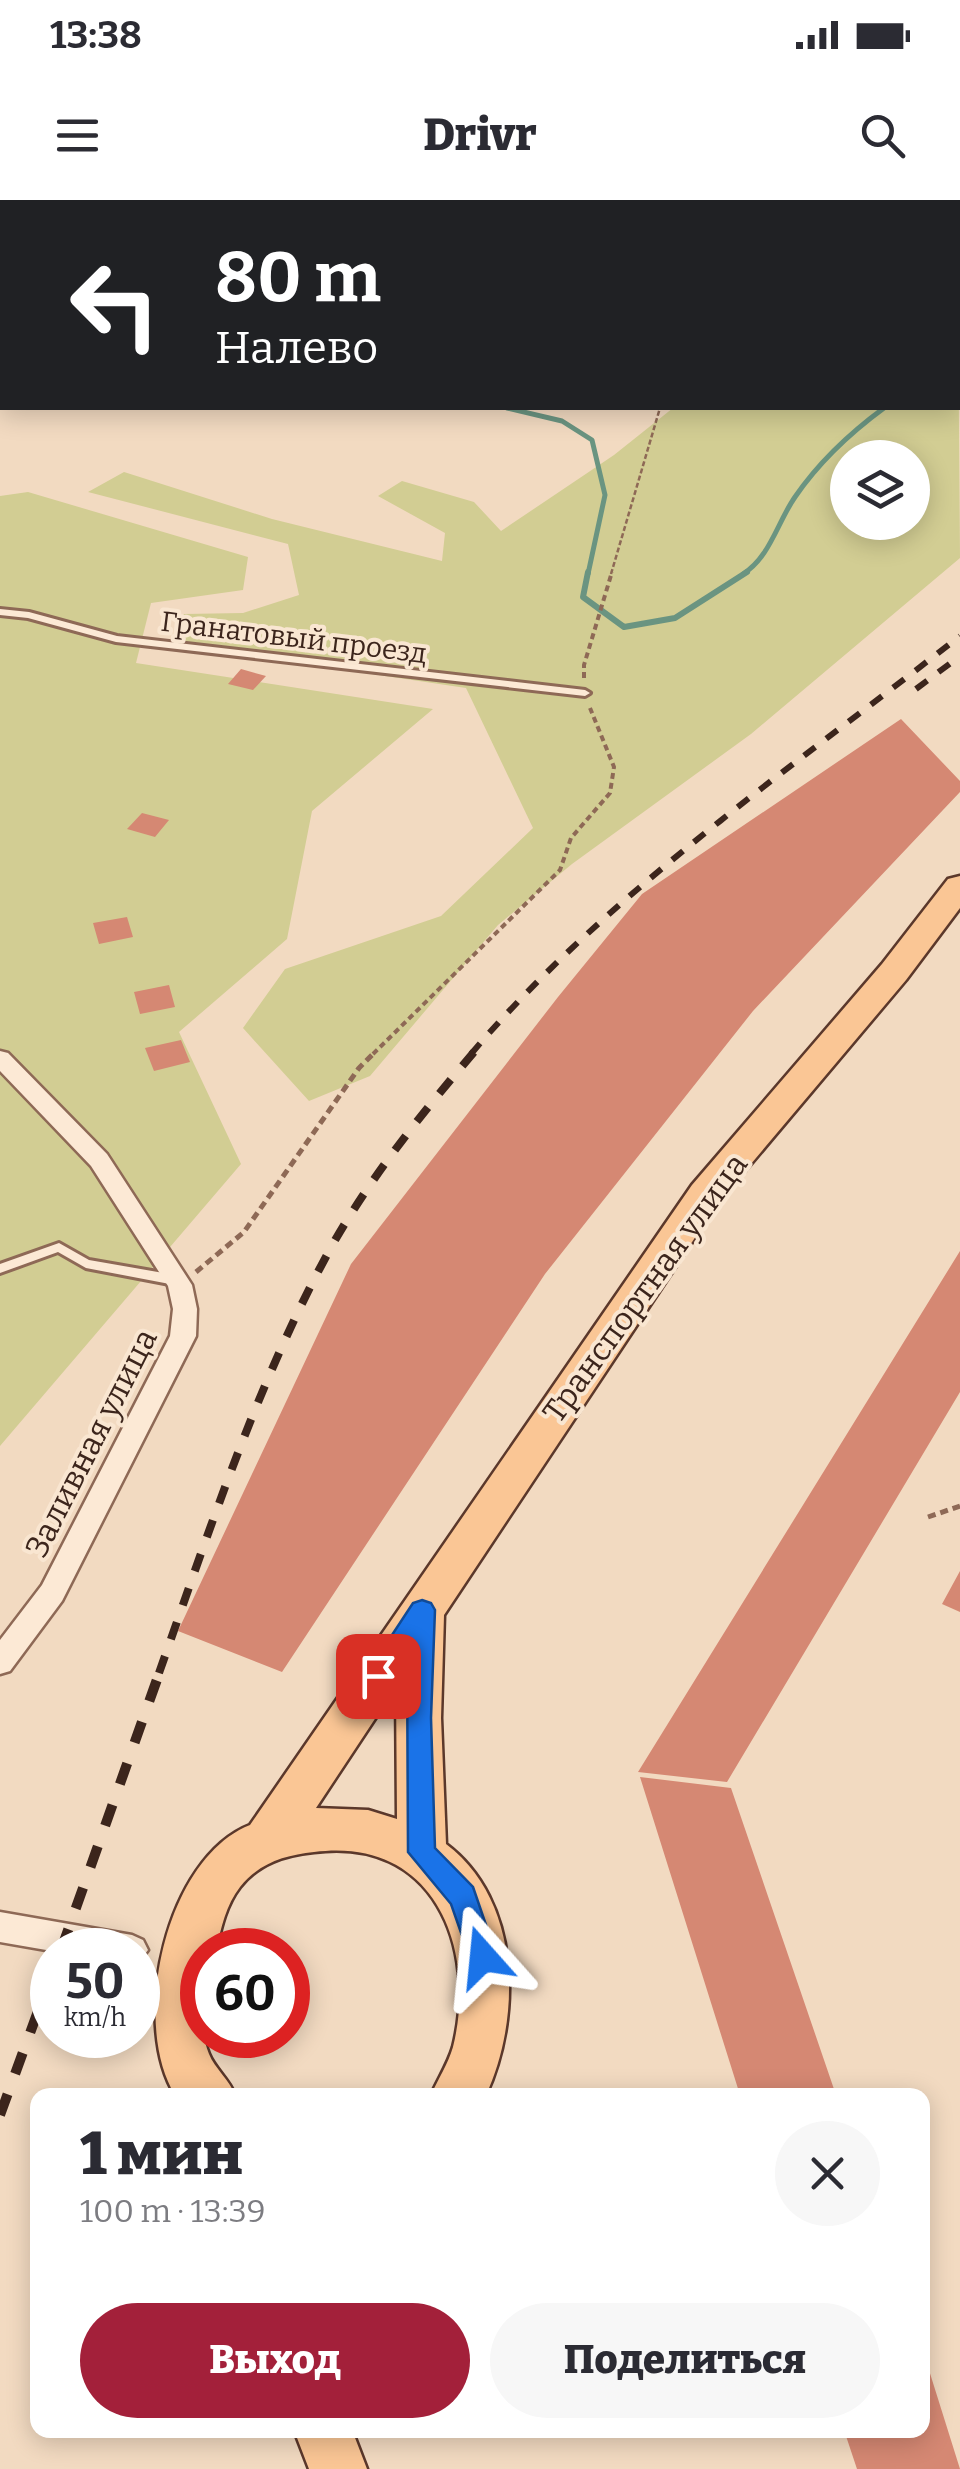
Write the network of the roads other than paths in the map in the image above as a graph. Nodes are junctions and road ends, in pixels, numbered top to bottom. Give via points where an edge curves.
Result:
1 (0, 612) edge
2 (585, 693) road end
3 (960, 886) edge
4 (0, 1058) edge
5 (0, 1269) edge
6 (179, 1282) junction
7 (422, 1610) junction
8 (0, 1662) edge
9 (268, 1838) junction
10 (422, 1852) junction
11 (0, 1927) edge
12 (197, 1928) edge
13 (30, 1932) edge
14 (180, 2000) edge
15 (180, 2031) edge
16 (188, 2058) edge
17 (198, 2088) edge
18 (462, 2088) edge

1 - 2 lane, Гранатовый проезд via 116,638
3 - 7 main road, Транспортная улица via 706,1194
4 - 6 street, Заливная улица via 99,1160
5 - 6 lane via 59,1247 86,1264
6 - 8 street, Заливная улица via 183,1336 52,1594
7 - 9 main road, Транспортная улица
7 - 10 main road
9 - 10 main road via 327,1826
9 - 12 main road via 224,1870
10 - 18 main road via 463,1896 483,1957 484,2025
11 - 13 street
14 - 15 main road
16 - 17 main road

